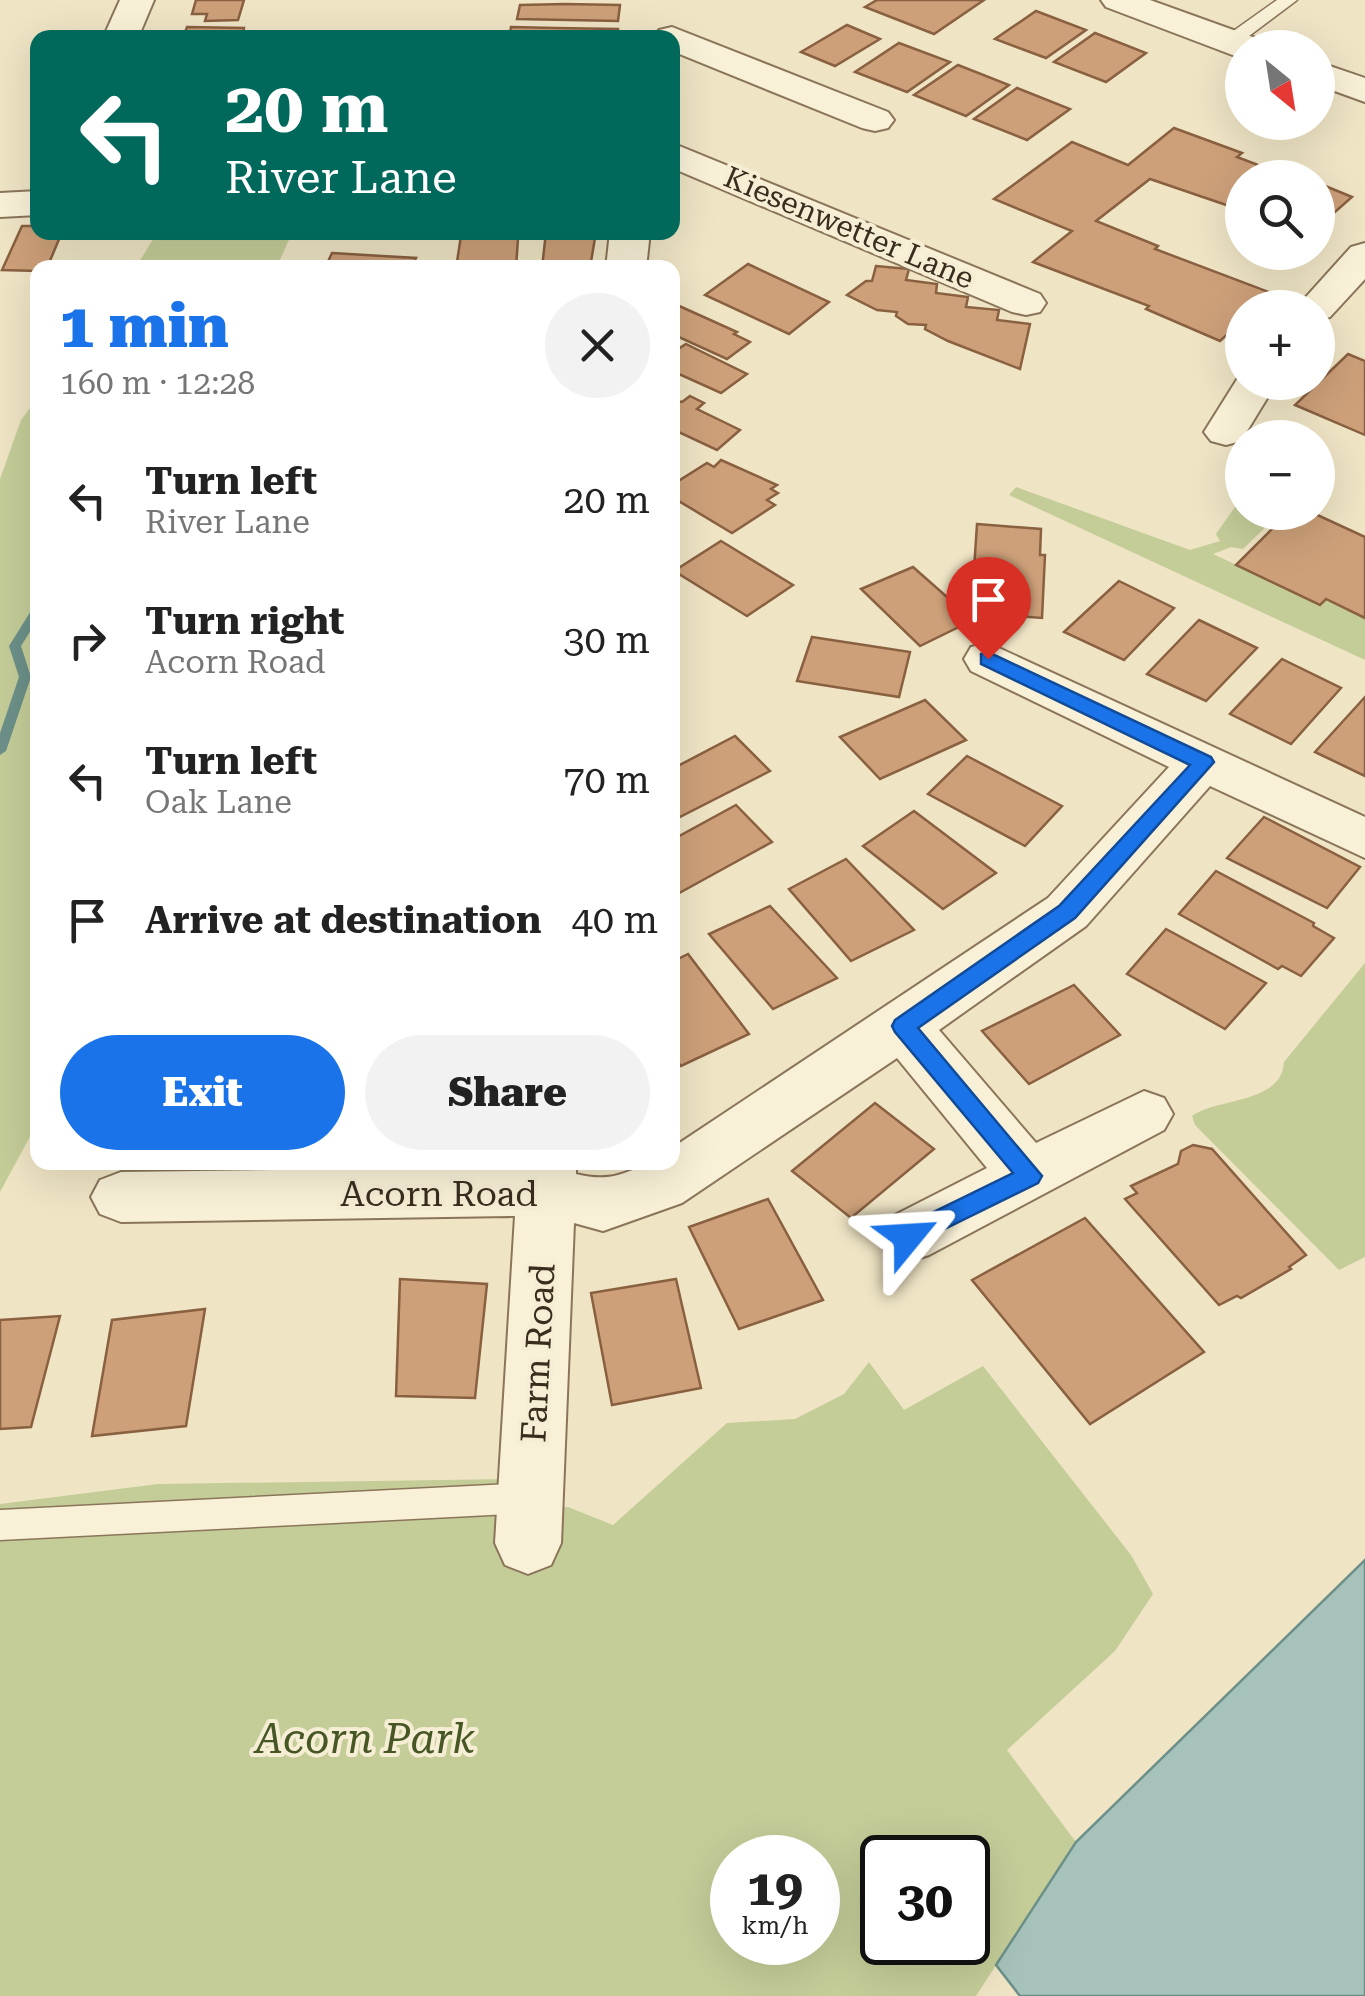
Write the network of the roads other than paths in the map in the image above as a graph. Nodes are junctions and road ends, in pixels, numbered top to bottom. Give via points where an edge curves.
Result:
1 (137, 0) edge
2 (1118, 0) edge
3 (1288, 0) edge
4 (124, 30) edge
5 (1255, 30) edge
6 (680, 35) edge
7 (1225, 39) edge
8 (1335, 80) edge
9 (1365, 91) edge
10 (875, 120) dead end
11 (680, 157) edge
12 (30, 203) edge
13 (0, 205) edge
14 (1365, 255) edge
15 (1333, 290) edge
16 (1026, 303) dead end
17 (988, 659) dead end
18 (1204, 762) junction
19 (1365, 839) edge
20 (904, 1026) junction
21 (1144, 1114) dead end
22 (1030, 1176) junction
23 (547, 1177) edge
24 (120, 1197) dead end
25 (908, 1237) dead end
26 (530, 1520) joint
27 (0, 1525) edge

1 - 4 street
2 - 7 street
3 - 5 lane
6 - 10 street
8 - 9 street
11 - 16 street, Kiesenwetter Lane
12 - 13 street
14 - 15 street
17 - 18 street
18 - 19 street
18 - 20 street, Acorn Road via 1067,912
20 - 22 street
20 - 23 street, Acorn Road via 661,1186 603,1206
21 - 22 street
22 - 25 street
23 - 24 street, Acorn Road
23 - 26 street, Farm Road
26 - 27 lane

